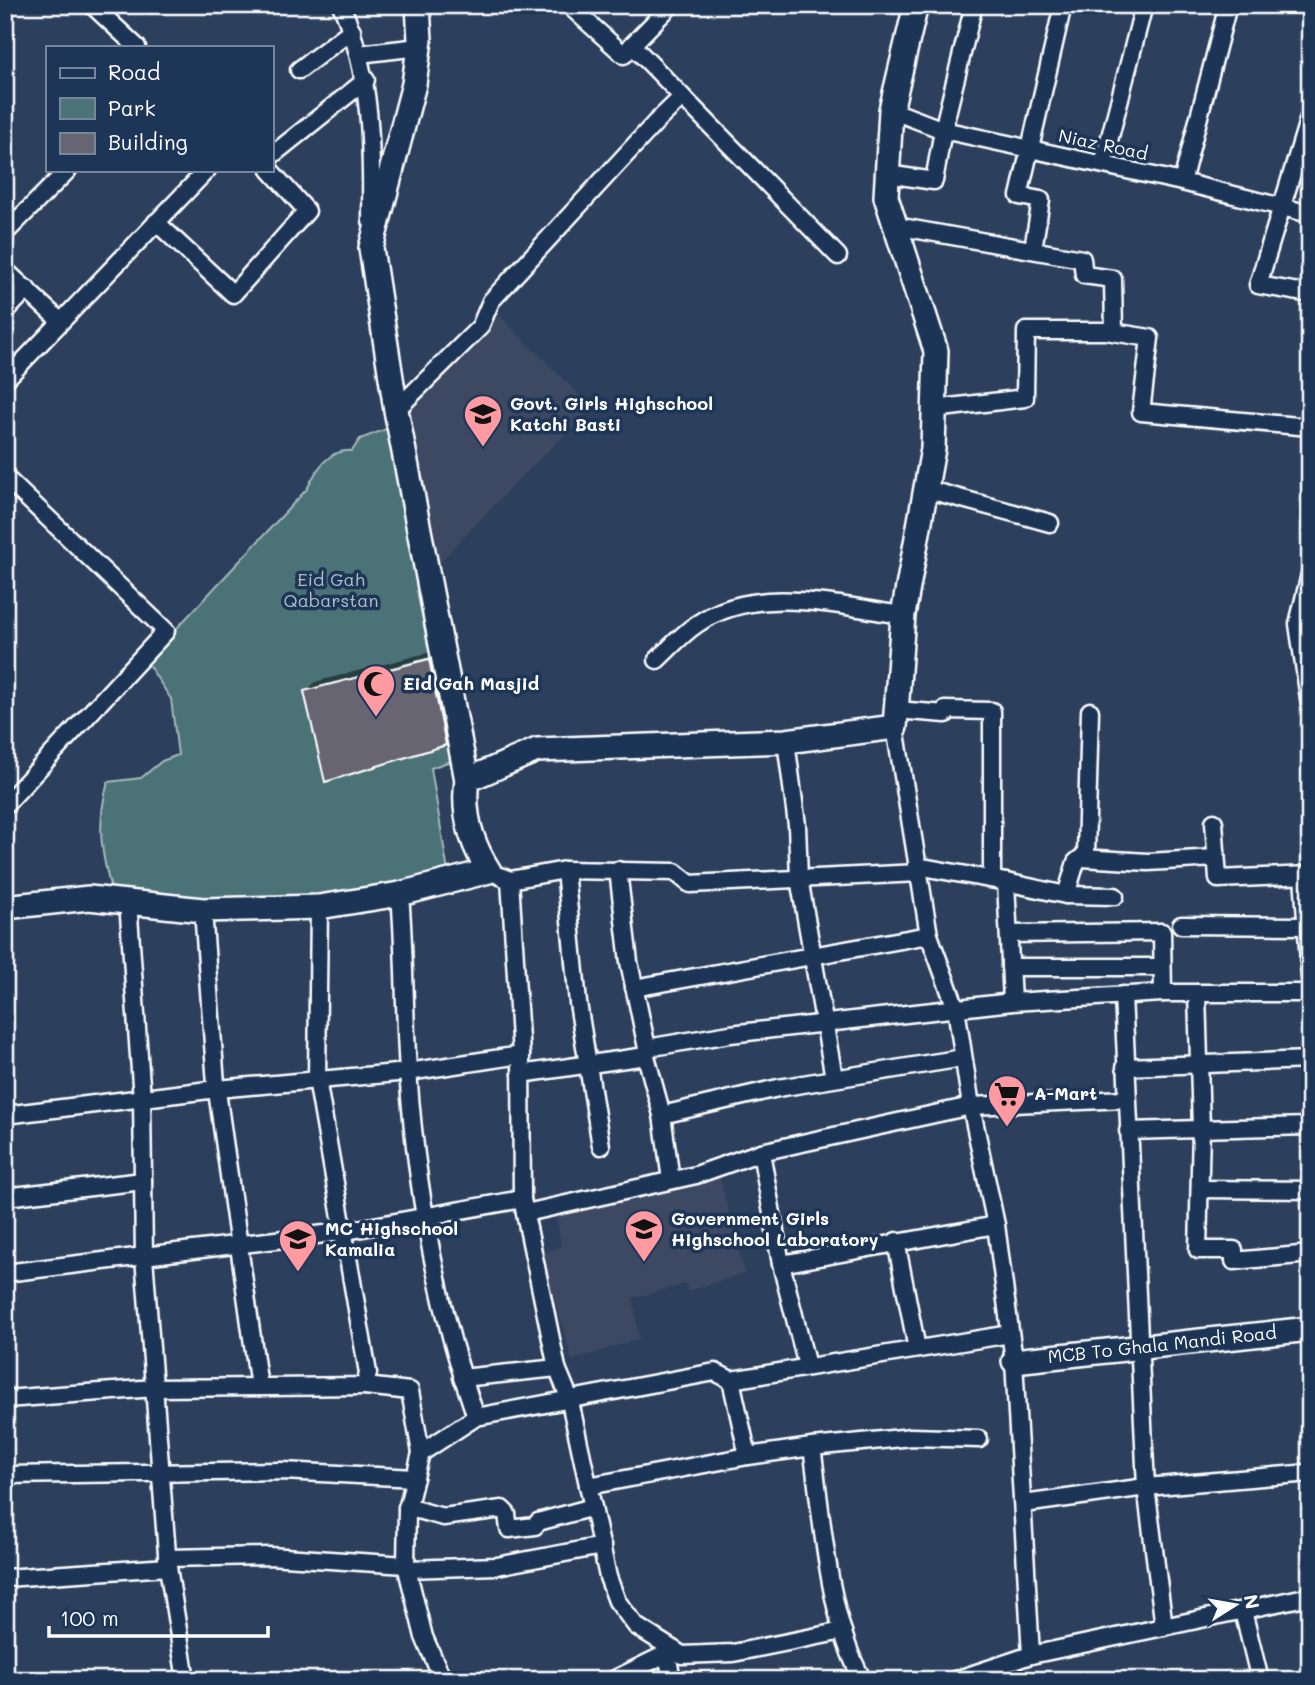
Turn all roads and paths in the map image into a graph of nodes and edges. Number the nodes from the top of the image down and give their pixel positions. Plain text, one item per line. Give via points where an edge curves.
1 (92, 5) edge
2 (341, 5) edge
3 (418, 5) edge
4 (671, 5) edge
5 (916, 5) edge
6 (974, 5) edge
7 (1063, 5) edge
8 (1144, 5) edge
9 (1228, 5) edge
10 (572, 8) dead end
11 (352, 30) junction
12 (632, 45) junction
13 (136, 46) edge
14 (419, 47) junction
15 (359, 54) junction
16 (299, 70) dead end
17 (366, 80) junction
18 (682, 97) junction
19 (891, 110) junction
20 (1308, 125) edge
21 (943, 130) junction
22 (1030, 150) junction
23 (273, 154) edge
24 (1103, 164) junction
25 (66, 172) edge
26 (205, 172) edge
27 (272, 172) edge
28 (887, 174) junction
29 (1182, 182) junction
30 (1282, 208) junction
31 (1310, 214) edge
32 (156, 222) junction
33 (896, 226) junction
34 (5, 233) edge
35 (371, 248) junction
36 (1033, 249) junction
37 (838, 256) dead end
38 (5, 270) edge
39 (27, 289) junction
40 (1310, 294) edge
41 (5, 312) edge
42 (60, 321) junction
43 (1114, 332) junction
44 (5, 380) edge
45 (934, 409) junction
46 (396, 410) junction
47 (1310, 427) edge
48 (5, 477) edge
49 (926, 489) junction
50 (1050, 523) dead end
51 (1310, 574) edge
52 (903, 615) junction
53 (1305, 617) edge
54 (657, 660) dead end
55 (1310, 705) edge
56 (1090, 711) dead end
57 (895, 719) junction
58 (786, 741) junction
59 (467, 780) junction
60 (5, 806) edge
61 (1214, 822) dead end
62 (1082, 858) junction
63 (1216, 858) junction
64 (918, 869) junction
65 (565, 870) junction
66 (618, 870) junction
67 (1307, 875) edge
68 (500, 876) junction
69 (799, 878) junction
70 (999, 881) junction
71 (401, 894) junction
72 (1066, 895) junction
73 (1115, 896) dead end
74 (128, 901) junction
75 (8, 903) edge
76 (319, 906) junction
77 (203, 910) junction
78 (1308, 923) edge
79 (1181, 925) dead end
80 (1009, 934) junction
81 (929, 935) junction
82 (810, 958) junction
83 (1010, 967) junction
84 (1162, 967) junction
85 (1310, 978) edge
86 (634, 988) junction
87 (1163, 993) junction
88 (1197, 993) junction
89 (1310, 993) edge
90 (1122, 995) junction
91 (1012, 1002) junction
92 (956, 1008) junction
93 (825, 1025) junction
94 (647, 1052) junction
95 (521, 1055) junction
96 (963, 1058) junction
97 (1310, 1060) edge
98 (1200, 1064) junction
99 (588, 1066) junction
100 (1125, 1067) junction
101 (408, 1072) junction
102 (521, 1074) junction
103 (834, 1078) junction
104 (317, 1079) junction
105 (217, 1089) junction
106 (142, 1099) junction
107 (1126, 1099) junction
108 (971, 1106) junction
109 (5, 1115) edge
110 (662, 1115) junction
111 (1310, 1126) edge
112 (1201, 1129) junction
113 (1128, 1131) junction
114 (601, 1146) dead end
115 (761, 1153) junction
116 (671, 1180) junction
117 (143, 1181) junction
118 (1201, 1189) junction
119 (1310, 1190) edge
120 (5, 1197) edge
121 (524, 1206) junction
122 (424, 1219) junction
123 (996, 1225) junction
124 (341, 1233) junction
125 (896, 1241) junction
126 (238, 1245) junction
127 (1310, 1255) edge
128 (144, 1256) junction
129 (781, 1264) junction
130 (5, 1273) edge
131 (1310, 1329) edge
132 (1010, 1334) junction
133 (1139, 1346) junction
134 (917, 1349) junction
135 (1014, 1361) junction
136 (807, 1366) junction
137 (557, 1367) junction
138 (462, 1378) junction
139 (731, 1380) junction
140 (365, 1386) junction
141 (260, 1387) junction
142 (155, 1388) junction
143 (569, 1397) junction
144 (5, 1398) edge
145 (475, 1417) junction
146 (979, 1439) dead end
147 (811, 1447) junction
148 (421, 1453) junction
149 (748, 1456) junction
150 (1310, 1473) edge
151 (162, 1474) junction
152 (5, 1475) edge
153 (415, 1478) junction
154 (588, 1486) junction
155 (1146, 1487) junction
156 (1024, 1504) junction
157 (407, 1507) junction
158 (593, 1507) junction
159 (602, 1546) junction
160 (167, 1562) junction
161 (407, 1567) junction
162 (5, 1578) edge
163 (1310, 1596) edge
164 (1243, 1611) junction
165 (1164, 1626) junction
166 (844, 1631) junction
167 (674, 1650) junction
168 (1031, 1655) junction
169 (186, 1680) edge
170 (443, 1680) edge
171 (613, 1680) edge
172 (672, 1680) edge
173 (863, 1680) edge
174 (954, 1680) edge
175 (1260, 1680) edge

1 - 13 street
2 - 11 street
3 - 14 street
4 - 12 street
5 - 19 street
6 - 21 street
7 - 22 street
8 - 24 street
9 - 29 street
10 - 12 street via 624,55
11 - 15 street
11 - 16 street
12 - 18 street
14 - 15 street
14 - 35 street via 414,85
15 - 17 street
17 - 23 street
17 - 35 street via 372,148
18 - 37 street
18 - 46 street via 491,301 480,327
19 - 21 street, Niaz Road
19 - 28 street
20 - 30 street
21 - 22 street, Niaz Road
21 - 28 street via 934,181
22 - 24 street, Niaz Road
22 - 36 street via 1019,196 1041,200
24 - 29 street, Niaz Road
25 - 34 street
26 - 32 street
27 - 32 street via 307,211 233,293
28 - 33 street via 886,197
29 - 30 street, Niaz Road
30 - 31 street, Niaz Road
30 - 40 street via 1258,285
32 - 42 street
33 - 36 street
33 - 45 street via 936,351
35 - 46 street
36 - 43 street via 1082,259 1084,275 1113,279
38 - 39 street
39 - 41 street
39 - 42 street
42 - 44 street
43 - 45 street via 1026,331 1025,398
43 - 47 street via 1150,338 1141,412
45 - 49 street
46 - 59 street
48 - 60 street via 166,631
49 - 50 street
49 - 52 street
51 - 53 street
52 - 54 street via 798,600 743,604 698,623
52 - 57 street
53 - 55 street via 1297,624
56 - 62 street via 1086,854
57 - 58 street
57 - 64 street
57 - 70 street via 946,714 945,710 992,711
58 - 59 street via 537,750
58 - 69 street
59 - 68 street via 468,827 478,854
61 - 63 street
62 - 63 street via 1148,862
62 - 72 street via 1076,862
63 - 67 street via 1218,879
64 - 69 street
64 - 70 street
64 - 81 street
65 - 66 street
65 - 68 street
65 - 99 street
66 - 69 street via 675,872 690,884
66 - 86 street
67 - 78 street
68 - 71 street
68 - 95 street
69 - 82 street
70 - 72 street
70 - 80 street
71 - 76 street
71 - 101 street
72 - 73 street
74 - 75 street via 89,898
74 - 77 street
74 - 106 street
76 - 77 street
76 - 104 street
77 - 105 street
78 - 79 street
78 - 85 street
80 - 83 street
80 - 84 street via 1162,932
81 - 82 street
81 - 92 street
82 - 86 street
82 - 93 street
83 - 84 street
83 - 91 street
84 - 87 street
86 - 94 street
87 - 88 street
87 - 90 street
88 - 89 street
88 - 98 street
90 - 91 street
90 - 100 street
91 - 92 street
92 - 93 street
92 - 96 street
93 - 94 street via 730,1034
93 - 103 street
94 - 99 street
94 - 110 street
95 - 101 street
95 - 102 street
96 - 103 street
96 - 108 street
97 - 98 street
98 - 100 street
98 - 112 street
99 - 102 street
99 - 114 street
100 - 107 street
101 - 104 street
101 - 122 street
102 - 121 street
103 - 110 street
104 - 105 street
104 - 124 street
105 - 106 street
105 - 126 street
106 - 109 street
106 - 117 street
107 - 108 street
107 - 113 street
108 - 115 street
108 - 123 street
110 - 116 street
111 - 112 street
112 - 113 street
112 - 118 street
113 - 133 street
115 - 116 street
115 - 129 street
116 - 121 street
117 - 120 street
117 - 128 street
118 - 119 street
118 - 127 street via 1198,1250 1234,1250 1234,1261
121 - 122 street
121 - 137 street
122 - 124 street
122 - 138 street
123 - 125 street
123 - 132 street
124 - 126 street
124 - 140 street via 368,1373
125 - 129 street
125 - 134 street
126 - 128 street
126 - 141 street
128 - 130 street
128 - 142 street
129 - 136 street
131 - 133 street, MCB To Ghala Mandi Road
132 - 134 street
132 - 135 street
133 - 135 street, MCB To Ghala Mandi Road
133 - 155 street
134 - 136 street
135 - 156 street
136 - 139 street
137 - 138 street
137 - 143 street
138 - 145 street
139 - 143 street via 715,1372
139 - 149 street
140 - 141 street
140 - 148 street via 410,1391
141 - 142 street
142 - 144 street
142 - 151 street
143 - 145 street
143 - 154 street
145 - 148 street
146 - 147 street via 912,1437
147 - 149 street
147 - 166 street
148 - 153 street
149 - 154 street
150 - 155 street
151 - 152 street
151 - 153 street via 283,1471
151 - 160 street
153 - 157 street
154 - 158 street
155 - 156 street
155 - 165 street
156 - 168 street
157 - 158 street via 443,1517 502,1509 509,1529
157 - 161 street
158 - 159 street
159 - 161 street via 497,1566
159 - 167 street via 617,1601 636,1626
160 - 161 street via 269,1556
160 - 162 street
160 - 169 street
161 - 170 street via 424,1637
163 - 164 street
164 - 165 street
164 - 175 street
165 - 168 street
166 - 167 street via 733,1653 682,1656
166 - 173 street
167 - 171 street
167 - 172 street via 668,1659
168 - 174 street

